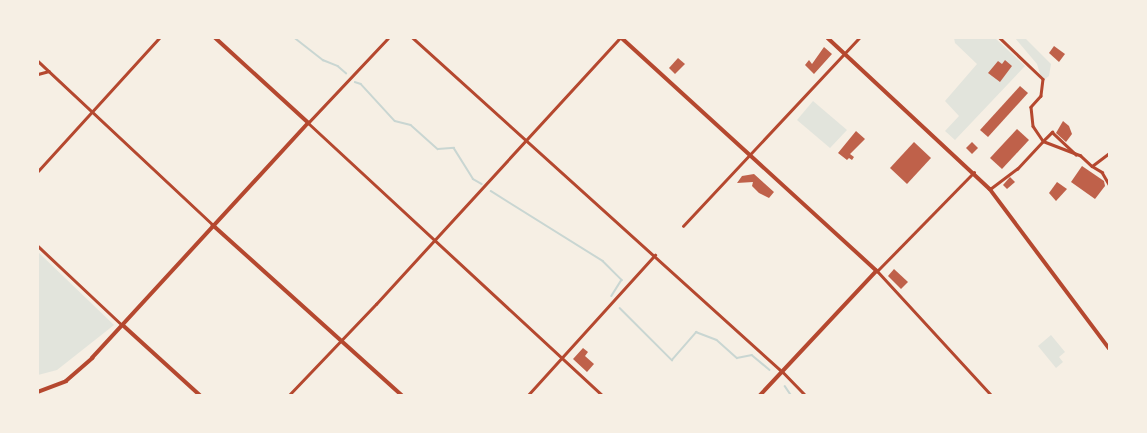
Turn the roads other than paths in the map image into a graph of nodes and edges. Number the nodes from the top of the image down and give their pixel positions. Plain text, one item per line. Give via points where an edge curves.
1 (159, 38) edge
2 (215, 38) edge
3 (388, 38) edge
4 (413, 38) edge
5 (621, 38) edge
6 (828, 38) edge
7 (859, 38) edge
8 (1000, 38) edge
9 (845, 54) junction
10 (38, 61) edge
11 (50, 71) junction
12 (38, 74) edge
13 (93, 112) junction
14 (308, 124) junction
15 (527, 140) junction
16 (1043, 141) junction
17 (1109, 153) edge
18 (1076, 154) junction
19 (751, 155) junction
20 (1092, 166) junction
21 (38, 171) edge
22 (974, 172) junction
23 (1109, 184) edge
24 (990, 189) junction
25 (213, 225) junction
26 (683, 226) dead end
27 (435, 240) junction
28 (38, 246) edge
29 (655, 256) junction
30 (877, 271) junction
31 (122, 325) junction
32 (342, 339) junction
33 (1109, 348) edge
34 (562, 356) junction
35 (783, 372) junction
36 (38, 392) edge
37 (200, 395) edge
38 (289, 395) edge
39 (402, 395) edge
40 (528, 395) edge
41 (602, 395) edge
42 (761, 395) edge
43 (805, 395) edge
44 (991, 395) edge

1 - 13 street
2 - 14 main road
3 - 14 street
4 - 15 street
5 - 15 street
5 - 19 main road
6 - 9 main road
7 - 9 street
8 - 16 street via 1043,79 1040,96 1031,107 1030,115 1033,126
9 - 19 street
9 - 22 main road
10 - 11 street
11 - 12 street
11 - 13 street
13 - 21 street
13 - 25 street
14 - 25 main road
14 - 27 street
15 - 27 street
15 - 29 street
16 - 18 street
16 - 18 street via 1052,132
16 - 24 street via 1017,169
17 - 20 street
18 - 20 street
19 - 26 street
19 - 30 main road
20 - 23 street via 1102,172
22 - 24 main road
22 - 30 street
24 - 33 main road
25 - 31 main road
25 - 32 main road
27 - 32 street
27 - 34 street
28 - 31 street
29 - 34 street
29 - 35 street
30 - 35 main road
30 - 44 street
31 - 36 main road via 92,358 66,381
31 - 37 main road
32 - 38 street
32 - 39 main road
34 - 40 street
34 - 41 street
35 - 42 main road
35 - 43 street

